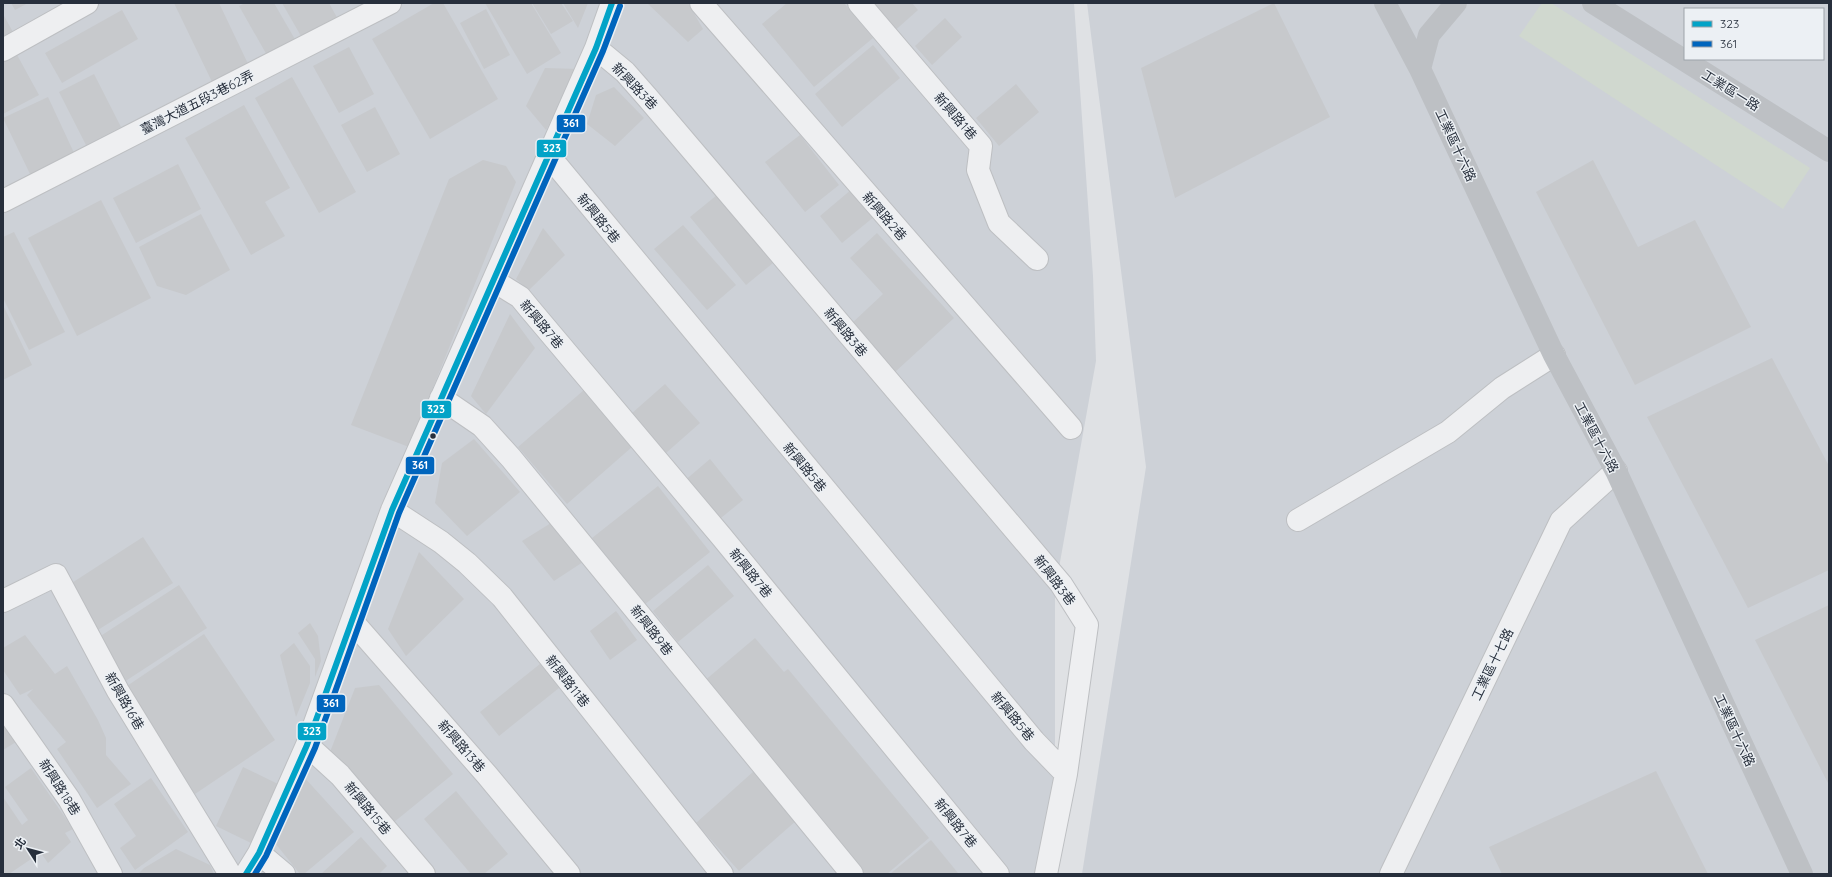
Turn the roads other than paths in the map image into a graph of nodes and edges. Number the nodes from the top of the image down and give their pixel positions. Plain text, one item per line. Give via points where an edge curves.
1 (87, 3) edge
2 (390, 3) edge
3 (612, 3) edge
4 (701, 3) edge
5 (858, 3) edge
6 (1385, 3) edge
7 (1456, 3) edge
8 (1592, 3) edge
9 (596, 48) junction
10 (3, 50) edge
11 (1420, 69) junction
12 (1829, 151) edge
13 (549, 156) junction
14 (3, 201) edge
15 (1037, 259) dead end
16 (494, 281) junction
17 (1554, 355) junction
18 (441, 398) junction
19 (1071, 428) dead end
20 (1616, 471) junction
21 (392, 510) junction
22 (1298, 520) dead end
23 (3, 601) edge
24 (352, 621) junction
25 (3, 705) edge
26 (307, 745) junction
27 (1066, 774) junction
28 (259, 853) junction
29 (111, 874) edge
30 (230, 874) edge
31 (246, 874) edge
32 (284, 874) edge
33 (424, 874) edge
34 (569, 874) edge
35 (722, 874) edge
36 (852, 874) edge
37 (998, 874) edge
38 (1046, 874) edge
39 (1391, 874) edge
40 (1802, 874) edge

1 - 10 street
2 - 14 street, 臺灣大道五段3巷62弄
3 - 9 street
4 - 19 street, 新興路2巷
5 - 15 street, 新興路1巷 via 981,146 978,170 999,223
6 - 11 street, 工業區十六路
7 - 11 street via 1429,35
8 - 12 street, 工業區一路
9 - 13 street
9 - 27 street, 新興路3巷 via 625,72 652,103 1061,584 1087,625
11 - 17 street, 工業區十六路
13 - 16 street
13 - 27 street, 新興路5巷 via 1034,741
16 - 18 street
16 - 37 street, 新興路7巷 via 520,297 721,536
17 - 20 street, 工業區十六路
17 - 22 street via 1502,388 1448,432
18 - 21 street
18 - 36 street, 新興路9巷 via 482,426 511,458
20 - 39 street, 工業區十七路 via 1561,521
20 - 40 street, 工業區十六路
21 - 24 street
21 - 35 street, 新興路11巷 via 441,542 467,563 502,598
23 - 30 street, 新興路16巷 via 56,575 118,691
24 - 26 street
24 - 34 street, 新興路13巷 via 482,769
25 - 29 street, 新興路18巷 via 69,799
26 - 28 street
26 - 33 street, 新興路15巷 via 340,775
27 - 38 street
28 - 31 street
28 - 32 street

